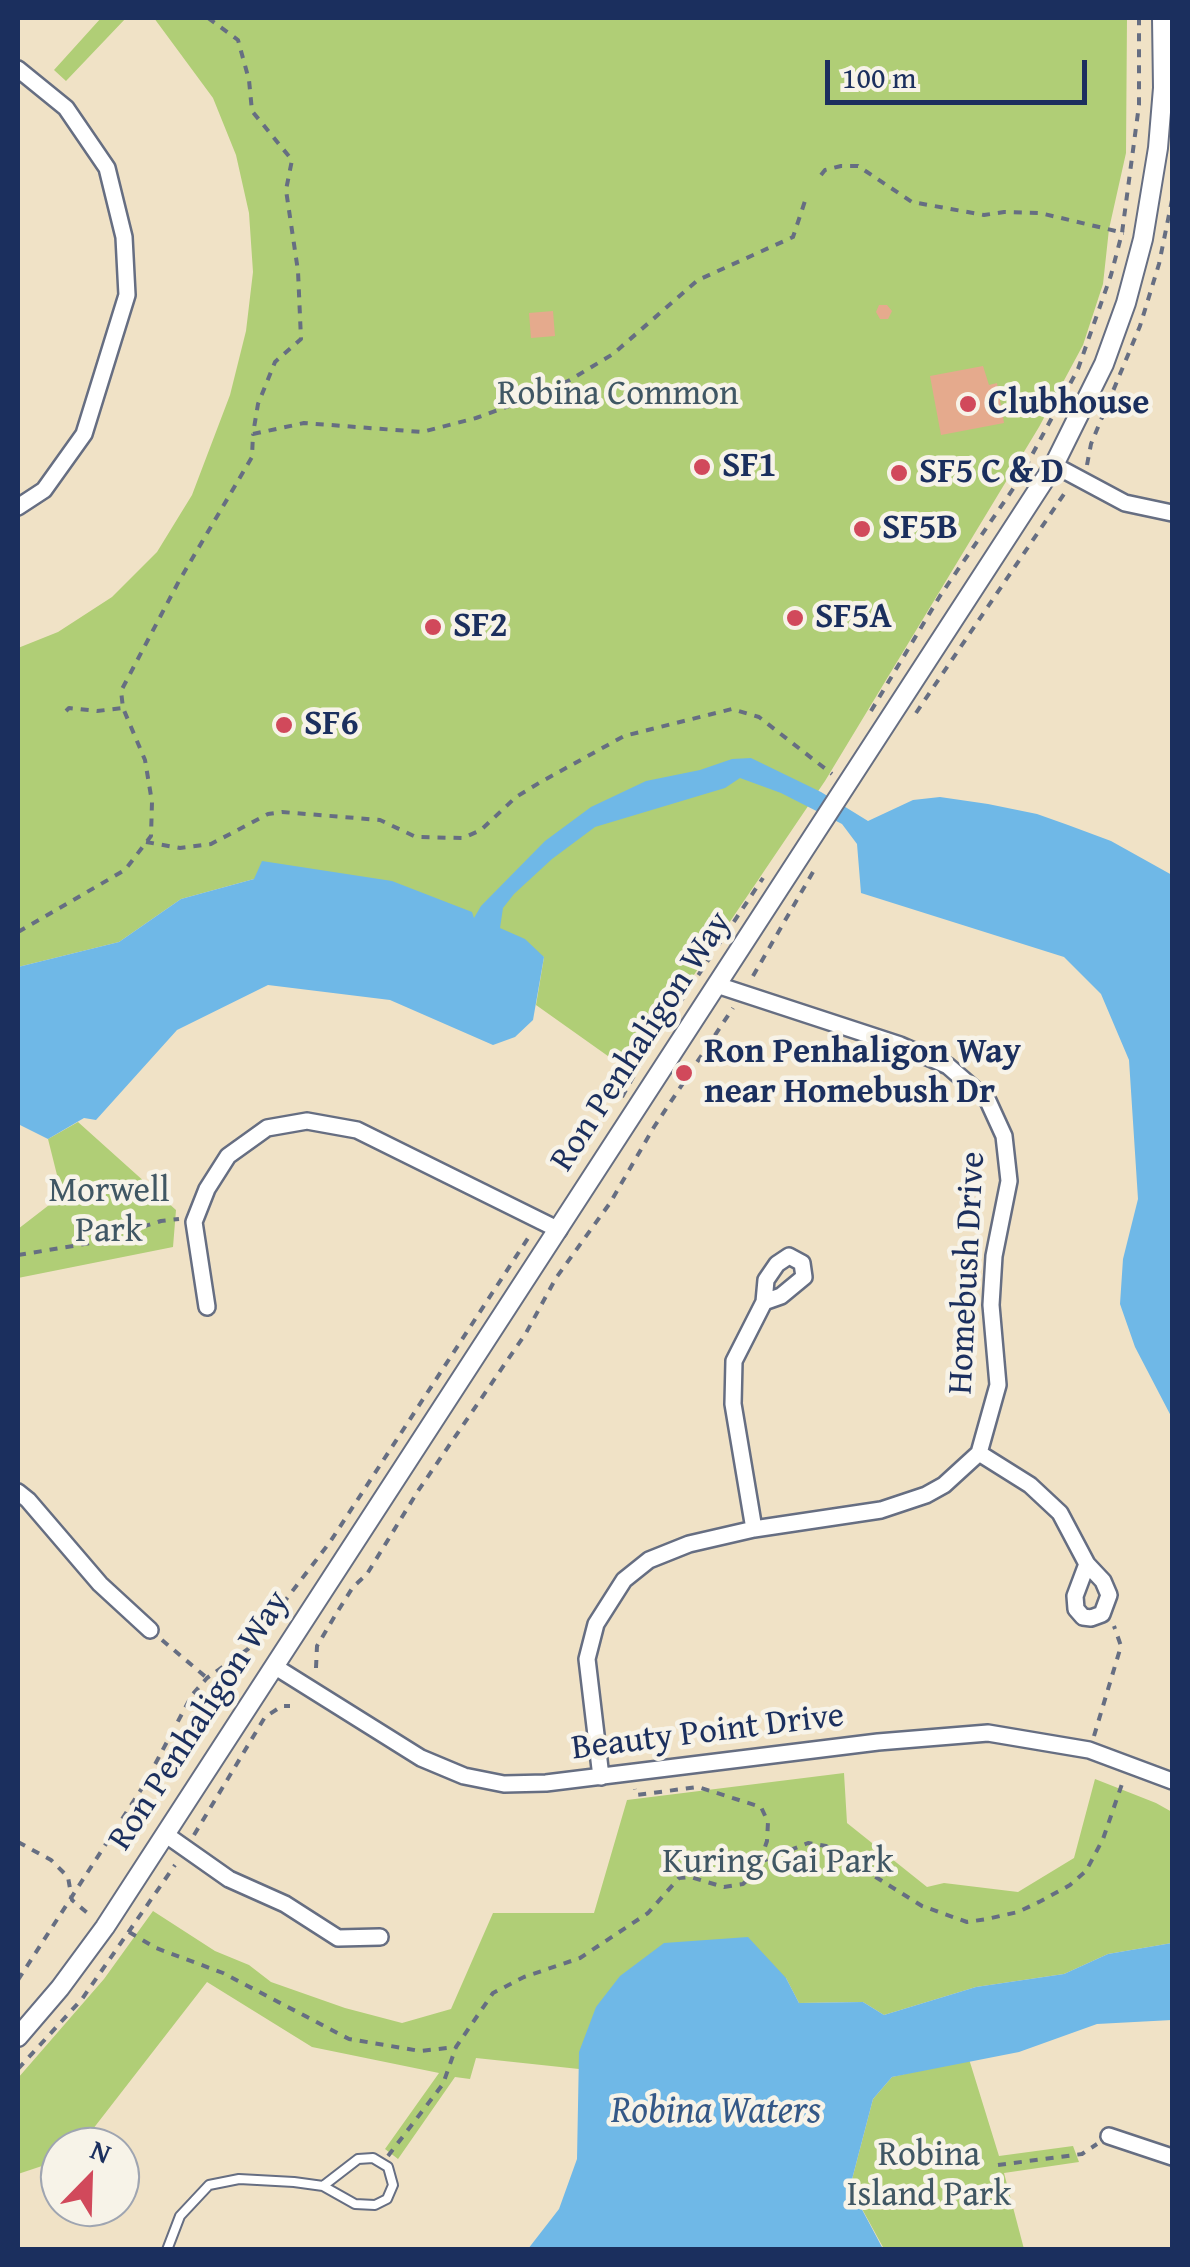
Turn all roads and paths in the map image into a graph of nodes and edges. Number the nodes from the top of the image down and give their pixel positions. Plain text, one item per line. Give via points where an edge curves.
1 (208, 18) edge
2 (1139, 18) edge
3 (1162, 18) edge
4 (18, 69) edge
5 (821, 175) dead end
6 (806, 198) dead end
7 (1122, 233) junction
8 (1143, 239) junction
9 (253, 434) junction
10 (1054, 465) junction
11 (1074, 487) dead end
12 (18, 507) edge
13 (1172, 513) edge
14 (123, 708) junction
15 (66, 711) dead end
16 (868, 717) dead end
17 (908, 723) dead end
18 (842, 764) dead end
19 (146, 842) junction
20 (769, 869) dead end
21 (814, 870) dead end
22 (18, 932) edge
23 (753, 976) dead end
24 (718, 985) junction
25 (735, 1005) dead end
26 (617, 1107) dead end
27 (540, 1220) junction
28 (194, 1222) junction
29 (559, 1230) junction
30 (18, 1255) edge
31 (764, 1302) dead end
32 (207, 1307) dead end
33 (980, 1453) junction
34 (18, 1492) edge
35 (754, 1529) junction
36 (1087, 1564) junction
37 (1106, 1608) junction
38 (150, 1630) joint
39 (274, 1666) junction
40 (316, 1668) dead end
41 (207, 1678) junction
42 (290, 1706) dead end
43 (1089, 1750) junction
44 (1128, 1763) junction
45 (633, 1773) junction
46 (601, 1777) junction
47 (1172, 1781) edge
48 (165, 1834) junction
49 (194, 1836) dead end
50 (18, 1842) edge
51 (760, 1862) junction
52 (175, 1864) dead end
53 (72, 1900) junction
54 (105, 1927) junction
55 (129, 1932) junction
56 (380, 1937) dead end
57 (18, 1980) edge
58 (18, 2037) edge
59 (456, 2047) junction
60 (18, 2069) edge
61 (1109, 2136) joint
62 (1172, 2157) edge
63 (380, 2162) junction
64 (998, 2164) dead end
65 (323, 2186) junction
66 (168, 2250) edge

1 - 9 path via 238,40 252,111 292,160 286,190 300,339 274,362
2 - 7 path via 1139,105
3 - 8 street, Ron Penhaligon Way via 1161,118
4 - 12 street via 66,108 108,168 124,236 126,295 84,434 44,490
5 - 7 path via 858,166 912,202 984,215 1040,213
6 - 9 path via 794,237 698,280 612,354 534,397 422,432 304,424
7 - 8 path
7 - 16 path via 1078,369 1017,482
8 - 10 street, Ron Penhaligon Way via 1104,364
9 - 14 path via 252,458 121,691
10 - 13 street via 1126,503
10 - 24 street, Ron Penhaligon Way
11 - 17 path
14 - 15 path
14 - 19 path via 145,760 152,802
18 - 19 path via 836,776 759,717 720,710 624,736 516,797 482,830 462,838 416,836 380,820 282,812 211,844
19 - 22 path via 124,870
20 - 26 path
21 - 23 path
24 - 29 street, Ron Penhaligon Way
24 - 33 street, Homebush Drive via 900,1045 948,1066 988,1101 1004,1136 1009,1181 991,1305 998,1385
25 - 40 path via 336,1614 318,1646
27 - 28 street via 357,1130 307,1121 267,1128 228,1156
27 - 29 street
27 - 41 path via 330,1542 248,1649
28 - 30 path via 161,1220 91,1243
28 - 32 street
29 - 39 street, Ron Penhaligon Way
31 - 35 street via 734,1361 735,1420
33 - 35 street via 944,1485 908,1502
33 - 36 street via 1060,1513
34 - 38 street
35 - 46 street via 649,1560 613,1593 587,1659
36 - 37 street via 1109,1594
36 - 37 street via 1076,1609 1092,1618
37 - 43 path via 1122,1646
38 - 41 path
39 - 46 street, Beauty Point Drive via 421,1758 464,1776 522,1784
39 - 48 street, Ron Penhaligon Way
41 - 53 path
42 - 49 path via 265,1717
43 - 44 street, Beauty Point Drive
43 - 45 street, Beauty Point Drive via 988,1733
44 - 47 street, Beauty Point Drive
44 - 51 path via 1086,1871 1018,1912 967,1922 951,1918 842,1854 808,1842
45 - 46 street, Beauty Point Drive
45 - 51 path via 636,1795 698,1788 761,1807 768,1822
48 - 54 street, Ron Penhaligon Way
48 - 56 street via 229,1880 286,1904 338,1938
50 - 53 path via 68,1877
51 - 59 path via 743,1884 679,1878 648,1913 580,1958 493,1993
52 - 55 path
53 - 54 path
53 - 57 path
54 - 58 street, Ron Penhaligon Way
55 - 59 path via 349,2039 420,2051
55 - 60 path via 82,1999
59 - 63 path via 443,2084
61 - 62 street
61 - 64 path via 1082,2154
63 - 65 lane via 358,2159
63 - 65 lane via 393,2184 375,2205 354,2204
65 - 66 lane via 239,2178 209,2185 180,2216

